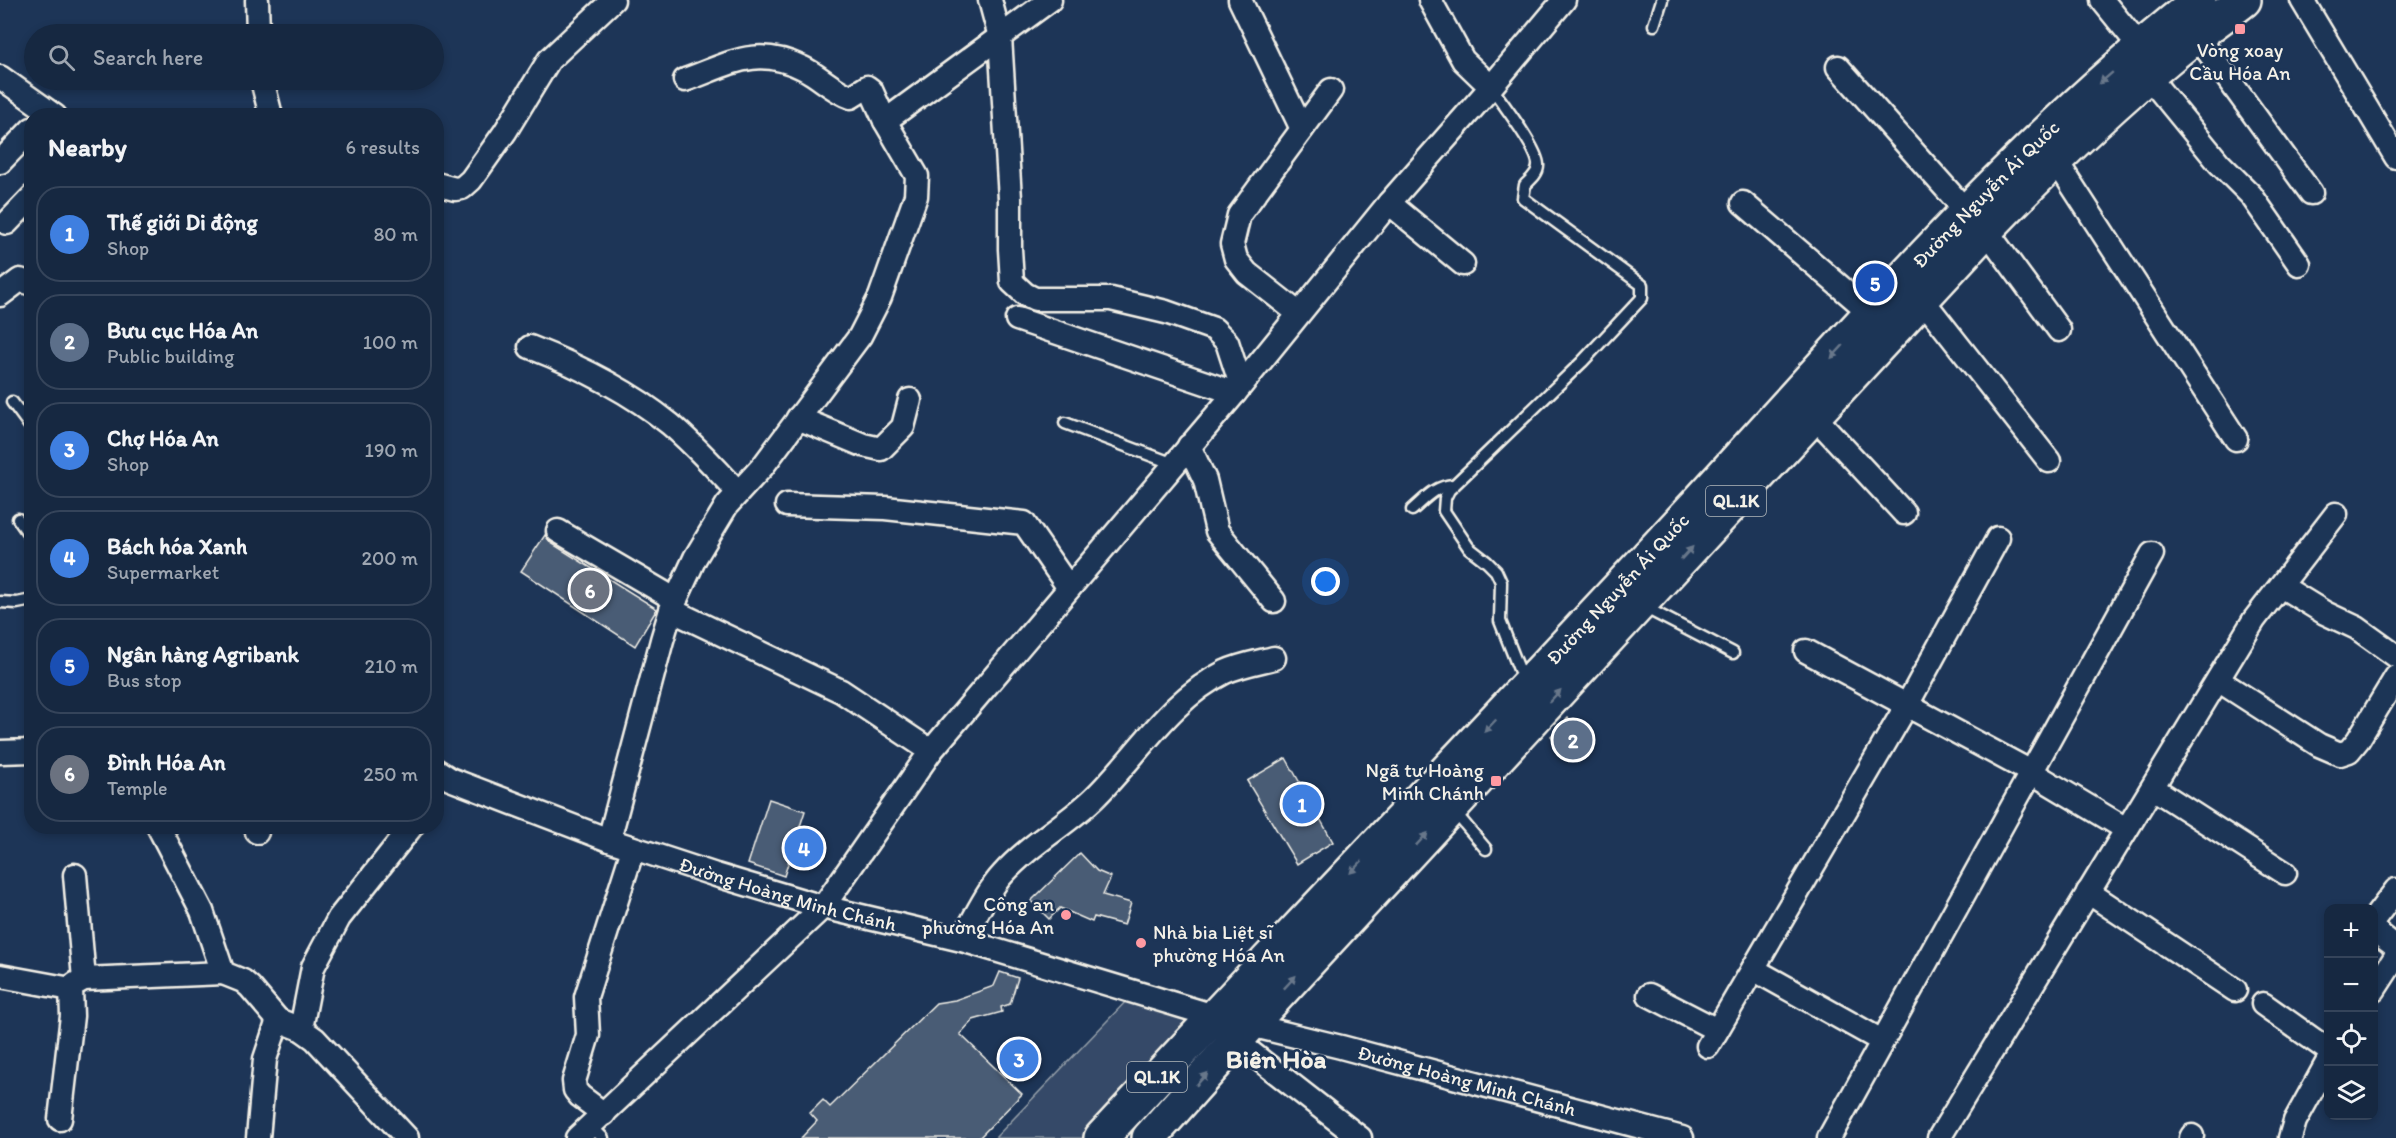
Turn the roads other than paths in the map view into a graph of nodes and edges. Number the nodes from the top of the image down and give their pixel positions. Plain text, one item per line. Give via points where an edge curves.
1 (257, 0) edge
2 (613, 0) edge
3 (990, 0) edge
4 (1050, 0) edge
5 (1240, 0) edge
6 (1430, 0) edge
7 (1564, 0) edge
8 (1662, 0) edge
9 (2102, 0) edge
10 (2199, 0) edge
11 (2244, 0) edge
12 (2302, 0) edge
13 (258, 24) edge
14 (1654, 25) dead end
15 (2197, 36) junction
16 (1000, 37) junction
17 (2144, 61) junction
18 (1838, 67) dead end
19 (0, 77) edge
20 (685, 80) dead end
21 (1491, 87) junction
22 (264, 90) edge
23 (1331, 90) dead end
24 (41, 108) edge
25 (269, 108) edge
26 (885, 121) junction
27 (1302, 129) junction
28 (24, 137) edge
29 (2396, 156) edge
30 (2055, 159) junction
31 (0, 162) edge
32 (444, 186) edge
33 (2311, 193) dead end
34 (1389, 202) junction
35 (1743, 203) dead end
36 (24, 206) edge
37 (1976, 220) junction
38 (8, 223) dead end
39 (1463, 264) dead end
40 (2299, 264) dead end
41 (24, 281) edge
42 (0, 295) edge
43 (1922, 299) junction
44 (1298, 313) junction
45 (1017, 319) dead end
46 (1882, 323) junction
47 (2059, 330) dead end
48 (530, 347) dead end
49 (1238, 389) junction
50 (910, 400) dead end
51 (12, 402) dead end
52 (1814, 416) junction
53 (24, 418) edge
54 (798, 418) junction
55 (1065, 423) dead end
56 (2236, 439) dead end
57 (1189, 446) junction
58 (2049, 460) dead end
59 (1174, 464) junction
60 (1453, 485) junction
61 (738, 492) junction
62 (787, 505) dead end
63 (1412, 510) dead end
64 (1904, 513) dead end
65 (2336, 514) dead end
66 (18, 519) dead end
67 (24, 528) edge
68 (558, 531) dead end
69 (1998, 538) dead end
70 (2152, 554) dead end
71 (2281, 586) junction
72 (1069, 588) junction
73 (1274, 601) dead end
74 (0, 602) edge
75 (24, 602) edge
76 (673, 605) junction
77 (1639, 605) junction
78 (1806, 651) dead end
79 (1732, 653) dead end
80 (2396, 656) edge
81 (1274, 658) dead end
82 (2396, 677) edge
83 (2218, 680) junction
84 (1526, 688) junction
85 (1907, 705) junction
86 (24, 751) edge
87 (931, 751) junction
88 (0, 752) edge
89 (2031, 772) junction
90 (444, 782) edge
91 (2153, 788) junction
92 (1450, 808) junction
93 (2126, 829) junction
94 (162, 834) edge
95 (406, 834) edge
96 (609, 840) junction
97 (633, 849) junction
98 (1486, 849) dead end
99 (2285, 873) dead end
100 (75, 874) dead end
101 (2396, 890) edge
102 (2088, 892) junction
103 (823, 907) junction
104 (2378, 913) edge
105 (2378, 934) edge
106 (962, 940) junction
107 (2396, 947) edge
108 (2396, 956) edge
109 (1753, 969) junction
110 (223, 973) junction
111 (0, 976) edge
112 (2378, 983) edge
113 (78, 984) junction
114 (2235, 990) dead end
115 (1649, 996) dead end
116 (2263, 1004) dead end
117 (1214, 1017) junction
118 (278, 1020) junction
119 (302, 1029) junction
120 (1243, 1033) junction
121 (1882, 1041) junction
122 (2324, 1047) edge
123 (2325, 1066) edge
124 (60, 1119) dead end
125 (594, 1129) edge
126 (258, 1138) edge
127 (407, 1138) edge
128 (1101, 1138) edge
129 (1149, 1138) edge
130 (1360, 1138) edge
131 (1682, 1138) edge
132 (1829, 1138) edge
133 (1939, 1138) edge
134 (2290, 1138) edge

1 - 13 street
2 - 32 street via 549,60 471,180 462,188
3 - 16 street
4 - 16 street
5 - 27 street
6 - 21 street via 1463,60
7 - 21 street
8 - 14 lane
9 - 17 street
10 - 17 main road, Đường Nguyễn Ái Quốc / QL.1K
11 - 15 main road, Đường Nguyễn Ái Quốc / QL.1K
12 - 29 street
15 - 17 main road, Đường Nguyễn Ái Quốc / QL.1K
15 - 33 street
16 - 26 street
16 - 49 street via 1012,282 1035,299 1111,299 1214,329 1227,342
17 - 30 main road, Đường Nguyễn Ái Quốc / QL.1K
17 -> 37 main road, Đường Nguyễn Ái Quốc / QL.1K via 2072,107
17 - 40 street via 2219,163 2251,195
18 - 37 street
19 - 24 street
20 - 26 street via 752,56 770,57 803,68 851,97 867,87
21 - 34 street
21 - 60 lane via 1535,152 1539,165 1525,185 1523,198 1642,285 1642,298 1582,362
22 - 25 street
23 - 27 street
26 - 54 street via 917,176 916,196 880,297 860,336
27 - 44 street via 1239,215 1232,244 1236,259 1248,273
28 - 31 street
30 - 37 main road, Đường Nguyễn Ái Quốc / QL.1K
30 - 56 street
34 - 39 street
34 - 44 street
35 - 46 street
36 - 38 street
37 - 43 main road, Đường Nguyễn Ái Quốc / QL.1K
37 - 46 main road, Đường Nguyễn Ái Quốc / QL.1K
37 - 47 street
41 - 42 street
43 - 46 main road, Đường Nguyễn Ái Quốc / QL.1K
43 - 58 street
44 - 49 street
45 - 49 street
46 - 52 main road, Đường Nguyễn Ái Quốc / QL.1K
46 -> 84 main road, Đường Nguyễn Ái Quốc / QL.1K
48 - 61 street via 633,398 670,424
49 - 57 street
50 - 54 street via 903,427 881,449
51 - 53 lane
52 - 64 street
77 -> 52 main road, Đường Nguyễn Ái Quốc / QL.1K
54 - 61 street via 763,466
55 - 59 lane
57 - 59 street
57 - 73 street via 1205,480 1216,531
59 - 72 street
60 - 63 lane via 1435,490
60 - 84 lane via 1445,498 1444,511 1468,548 1496,571 1501,582 1500,621
61 - 76 street via 695,558
62 - 72 street via 885,508 1024,523
65 - 71 street
66 - 67 lane
68 - 76 street
69 - 85 street
70 - 89 street
71 - 80 street via 2357,628
71 - 83 street via 2254,620
72 - 87 street
74 - 75 lane
76 - 87 street via 841,691
76 - 96 street
77 - 79 lane
92 -> 77 main road, Đường Nguyễn Ái Quốc / QL.1K
78 - 85 street
81 - 106 street via 1228,670 1204,683 1172,710 1096,796 1001,876
82 - 83 street via 2358,740 2349,751 2340,754
83 - 91 street
84 -> 117 main road, Đường Nguyễn Ái Quốc / QL.1K
85 - 89 street
85 - 109 street
86 - 88 street
87 - 103 street
89 - 93 street
89 - 121 street
90 - 96 street, Đường Hoàng Minh Chánh
91 - 93 street
91 - 99 street
92 - 98 lane
120 -> 92 main road, Đường Nguyễn Ái Quốc / QL.1K
93 - 102 street
94 - 110 street via 202,911
95 - 119 street via 339,918 314,967
96 - 97 street, Đường Hoàng Minh Chánh
97 - 103 street, Đường Hoàng Minh Chánh
97 - 125 street via 586,997 588,1035 574,1081
100 - 113 street
101 - 104 street
102 - 114 street
102 - 133 street
103 - 106 street, Đường Hoàng Minh Chánh
103 - 125 street
105 - 107 street
106 - 117 street, Đường Hoàng Minh Chánh
108 - 112 street
109 - 115 street via 1712,1038
109 - 121 street
110 - 113 street
110 - 118 street via 243,981
111 - 113 street
113 - 124 street
116 - 122 street
117 - 120 main road
117 - 128 main road, Đường Nguyễn Ái Quốc / QL.1K
118 - 119 street
118 - 126 street via 265,1059
119 - 127 street via 331,1053
129 -> 120 main road, QL.1K
120 - 130 street
120 - 131 street, Đường Hoàng Minh Chánh via 1341,1047
121 - 132 street
123 - 134 street

